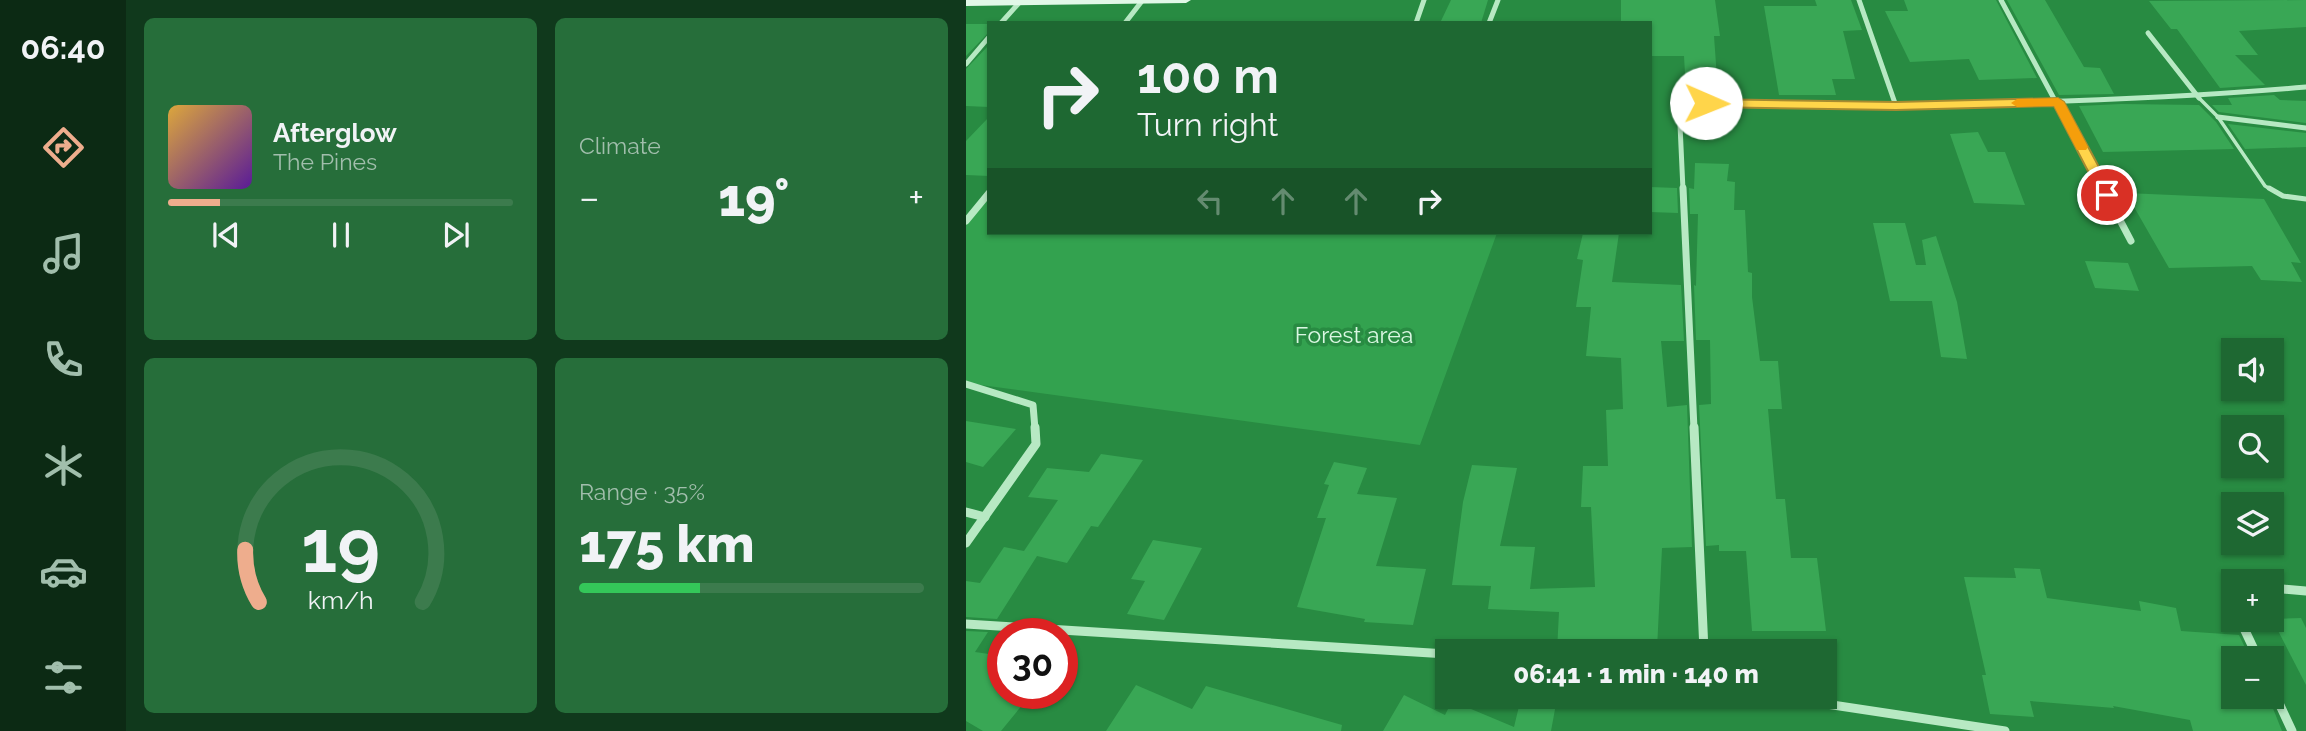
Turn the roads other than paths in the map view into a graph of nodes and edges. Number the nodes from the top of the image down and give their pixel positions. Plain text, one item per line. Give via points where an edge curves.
1 (1186, 0) edge
2 (1424, 0) edge
3 (1498, 0) edge
4 (1859, 0) edge
5 (2001, 0) edge
6 (1142, 1) edge
7 (966, 3) edge
8 (1019, 3) junction
9 (1004, 21) edge
10 (1127, 21) edge
11 (1417, 21) edge
12 (1490, 21) edge
13 (2148, 33) dead end
14 (987, 39) edge
15 (966, 64) edge
16 (2306, 87) edge
17 (2199, 98) junction
18 (2058, 102) junction
19 (1896, 106) junction
20 (2218, 117) junction
21 (2306, 128) edge
22 (987, 195) edge
23 (2306, 199) edge
24 (966, 221) edge
25 (2131, 242) dead end
26 (966, 384) edge
27 (966, 512) edge
28 (985, 517) junction
29 (966, 543) edge
30 (2284, 589) edge
31 (2306, 591) edge
32 (966, 624) edge
33 (1703, 639) edge
34 (1435, 653) edge
35 (1837, 706) edge
36 (2282, 709) edge
37 (2005, 731) edge
38 (2292, 731) edge

1 - 6 street
2 - 11 street
3 - 12 street
4 - 19 street
5 - 18 street
6 - 8 street
6 - 10 street
7 - 8 street
8 - 9 street
13 - 17 street
14 - 15 street
16 - 17 street
17 - 18 street
17 - 20 lane
18 - 19 street
18 - 25 street
19 - 33 street via 1679,103
20 - 21 street
20 - 23 lane via 2265,186 2283,196
22 - 24 street
26 - 28 street via 1033,405 1036,444
27 - 28 street
28 - 29 street
30 - 31 street
32 - 34 street
35 - 37 street
36 - 38 street

